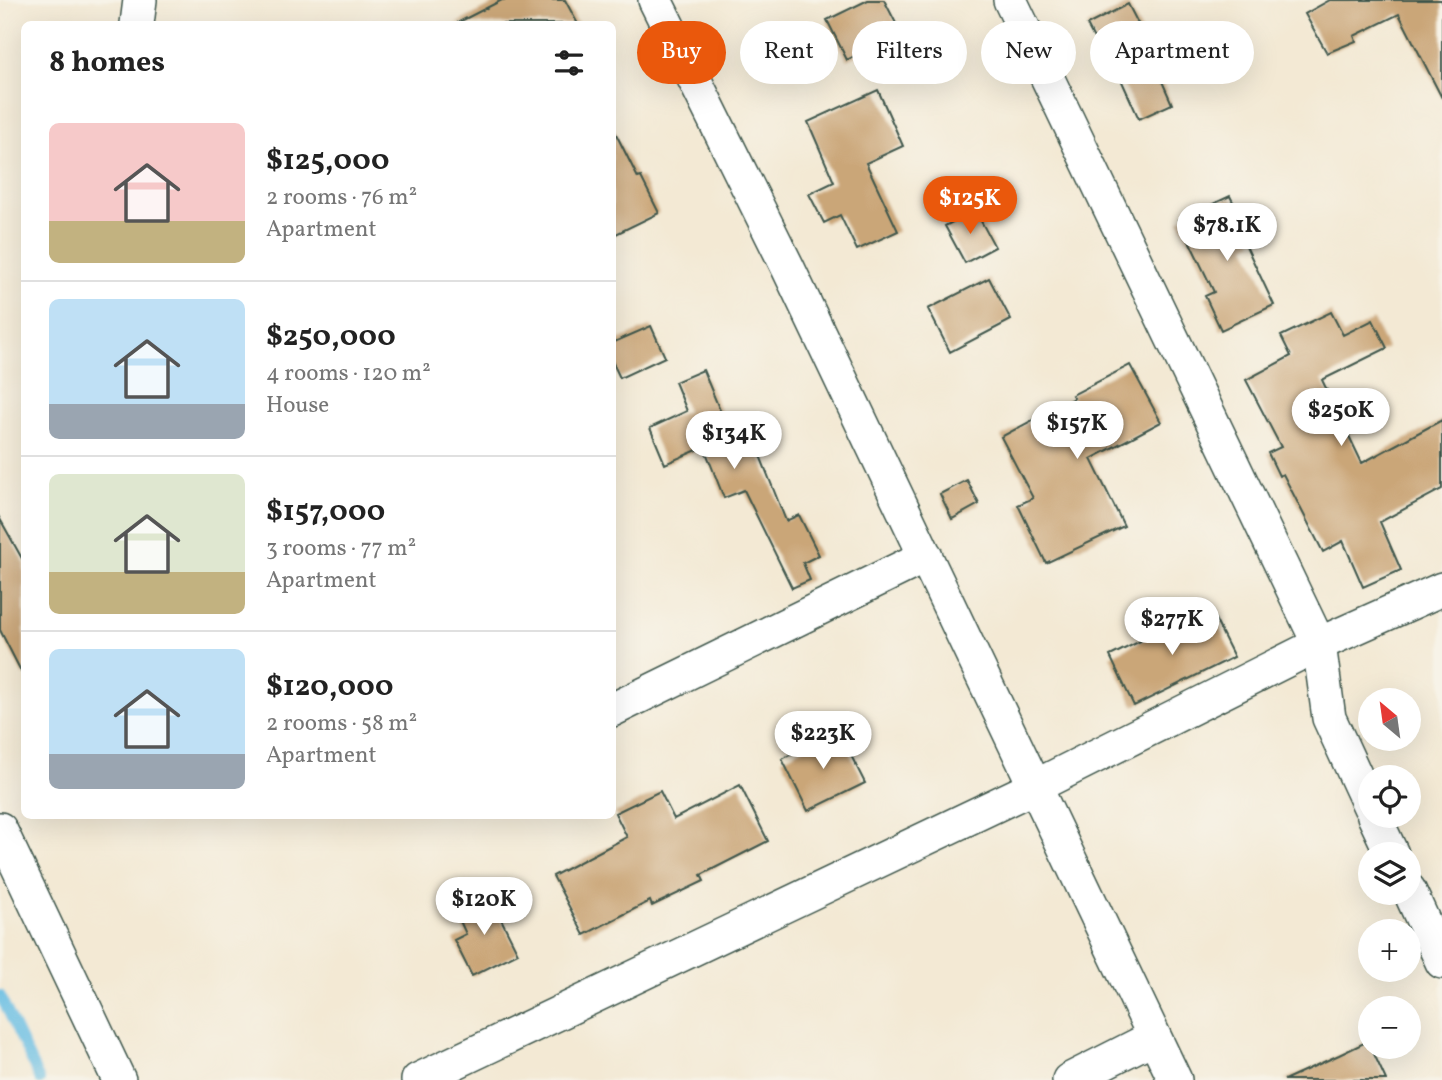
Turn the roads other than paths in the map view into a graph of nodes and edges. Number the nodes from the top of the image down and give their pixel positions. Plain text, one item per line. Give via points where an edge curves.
1 (140, 0) edge
2 (655, 0) edge
3 (1010, 0) edge
4 (137, 21) edge
5 (926, 556) junction
6 (1442, 589) edge
7 (1319, 643) junction
8 (616, 708) edge
9 (1358, 781) edge
10 (1036, 786) junction
11 (0, 829) edge
12 (1416, 905) edge
13 (1442, 962) edge
14 (1154, 1037) junction
15 (118, 1080) edge
16 (418, 1080) edge
17 (1069, 1080) edge
18 (1175, 1080) edge

1 - 4 street
2 - 5 street
3 - 7 street
5 - 8 street
5 - 10 street
6 - 7 street
7 - 9 street via 1329,718
7 - 10 street
10 - 14 street
10 - 16 street
11 - 15 street
12 - 13 street
14 - 17 street
14 - 18 street

